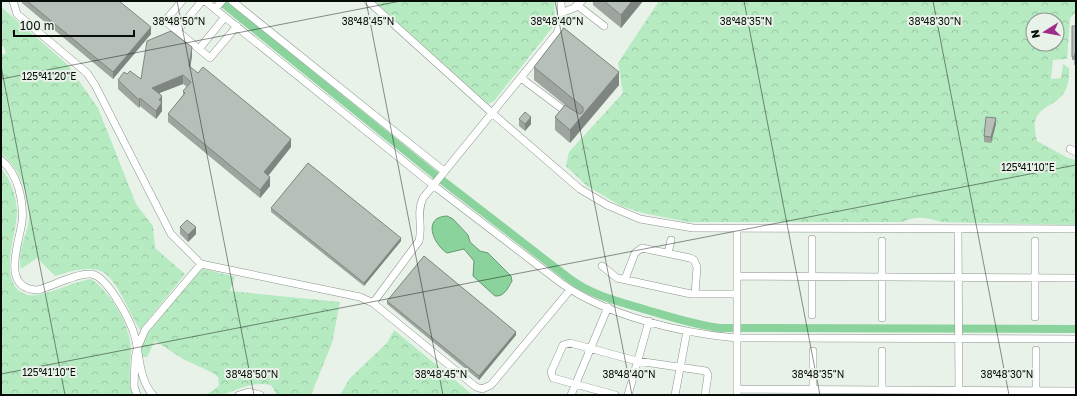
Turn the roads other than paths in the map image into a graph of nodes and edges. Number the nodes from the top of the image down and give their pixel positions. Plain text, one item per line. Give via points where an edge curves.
1 (14, 1) edge
2 (182, 1) edge
3 (202, 1) edge
4 (205, 1) edge
5 (232, 1) edge
6 (368, 1) edge
7 (560, 1) edge
8 (580, 3) edge
9 (219, 5) edge
10 (561, 13) junction
11 (225, 17) junction
12 (237, 26) junction
13 (604, 26) dead end
14 (177, 31) junction
15 (199, 49) junction
16 (521, 78) junction
17 (492, 113) junction
18 (573, 117) edge
19 (1, 160) edge
20 (438, 178) junction
21 (737, 228) junction
22 (958, 229) junction
23 (1076, 230) edge
24 (812, 239) dead end
25 (671, 240) dead end
26 (882, 241) dead end
27 (1035, 241) dead end
28 (668, 253) junction
29 (201, 264) junction
30 (602, 266) dead end
31 (737, 276) junction
32 (812, 277) junction
33 (882, 278) junction
34 (958, 278) junction
35 (1035, 278) junction
36 (1076, 278) edge
37 (625, 280) junction
38 (570, 290) junction
39 (695, 294) junction
40 (737, 294) junction
41 (373, 303) junction
42 (608, 307) junction
43 (812, 315) dead end
44 (1035, 317) dead end
45 (882, 318) dead end
46 (649, 321) junction
47 (687, 331) junction
48 (736, 336) junction
49 (959, 337) junction
50 (1076, 339) edge
51 (591, 348) junction
52 (137, 349) junction
53 (1036, 350) dead end
54 (812, 351) dead end
55 (882, 351) dead end
56 (638, 361) junction
57 (680, 368) junction
58 (575, 385) junction
59 (1076, 391) edge
60 (737, 392) edge
61 (813, 392) edge
62 (882, 392) edge
63 (959, 393) edge
64 (1036, 393) edge
65 (137, 395) edge
66 (153, 395) edge
67 (239, 395) edge
68 (260, 395) edge
69 (571, 395) edge
70 (615, 395) edge
71 (628, 395) edge
72 (675, 395) edge
73 (705, 395) edge

1 - 29 street via 17,14 91,79 171,234
2 - 14 street via 166,21
3 - 14 street
4 - 9 street
5 - 20 street
6 - 17 street
7 - 10 street
8 - 10 street
8 - 13 street
9 - 11 street
10 - 16 street via 563,28
11 - 12 street
11 - 15 street
12 - 15 street via 210,58
12 - 20 street
14 - 15 street
16 - 17 street
16 - 18 street
17 - 20 street
17 - 21 street via 580,189 607,205 640,219 693,228
19 - 52 street via 11,170 21,199 21,224 13,263 18,281 32,290 38,290 82,275 96,275 120,305
20 - 38 street
20 - 41 street via 420,205 419,241
21 - 22 street
21 - 31 street
22 - 23 street
22 - 34 street
24 - 32 street
25 - 28 street
26 - 33 street
27 - 35 street
28 - 37 street via 645,248 638,250 634,253
28 - 39 street via 694,260 697,268
29 - 41 street via 360,298
29 - 52 street via 145,330
30 - 37 street via 613,276
31 - 32 street
31 - 40 street
32 - 33 street
32 - 43 street
33 - 34 street
33 - 45 street
34 - 35 street
34 - 49 street
35 - 36 street
35 - 44 street
37 - 39 street
38 - 41 street via 491,385 482,389 476,387
38 - 42 street
39 - 40 street
40 - 48 street
42 - 46 street
42 - 51 street
46 - 47 street
46 - 56 street
47 - 48 street
47 - 57 street
48 - 49 street
48 - 60 street
49 - 50 street
49 - 63 street
51 - 56 street
51 - 58 street
51 - 58 street via 570,343 563,345 551,372 553,378
52 - 65 street via 134,386
52 - 66 street via 145,383
53 - 64 street
54 - 61 street
55 - 62 street
56 - 57 street
56 - 71 street
57 - 72 street
57 - 73 street via 708,372
58 - 69 street
58 - 70 street
59 - 64 street
60 - 61 street
61 - 62 street
62 - 63 street
63 - 64 street
67 - 68 street via 249,392

